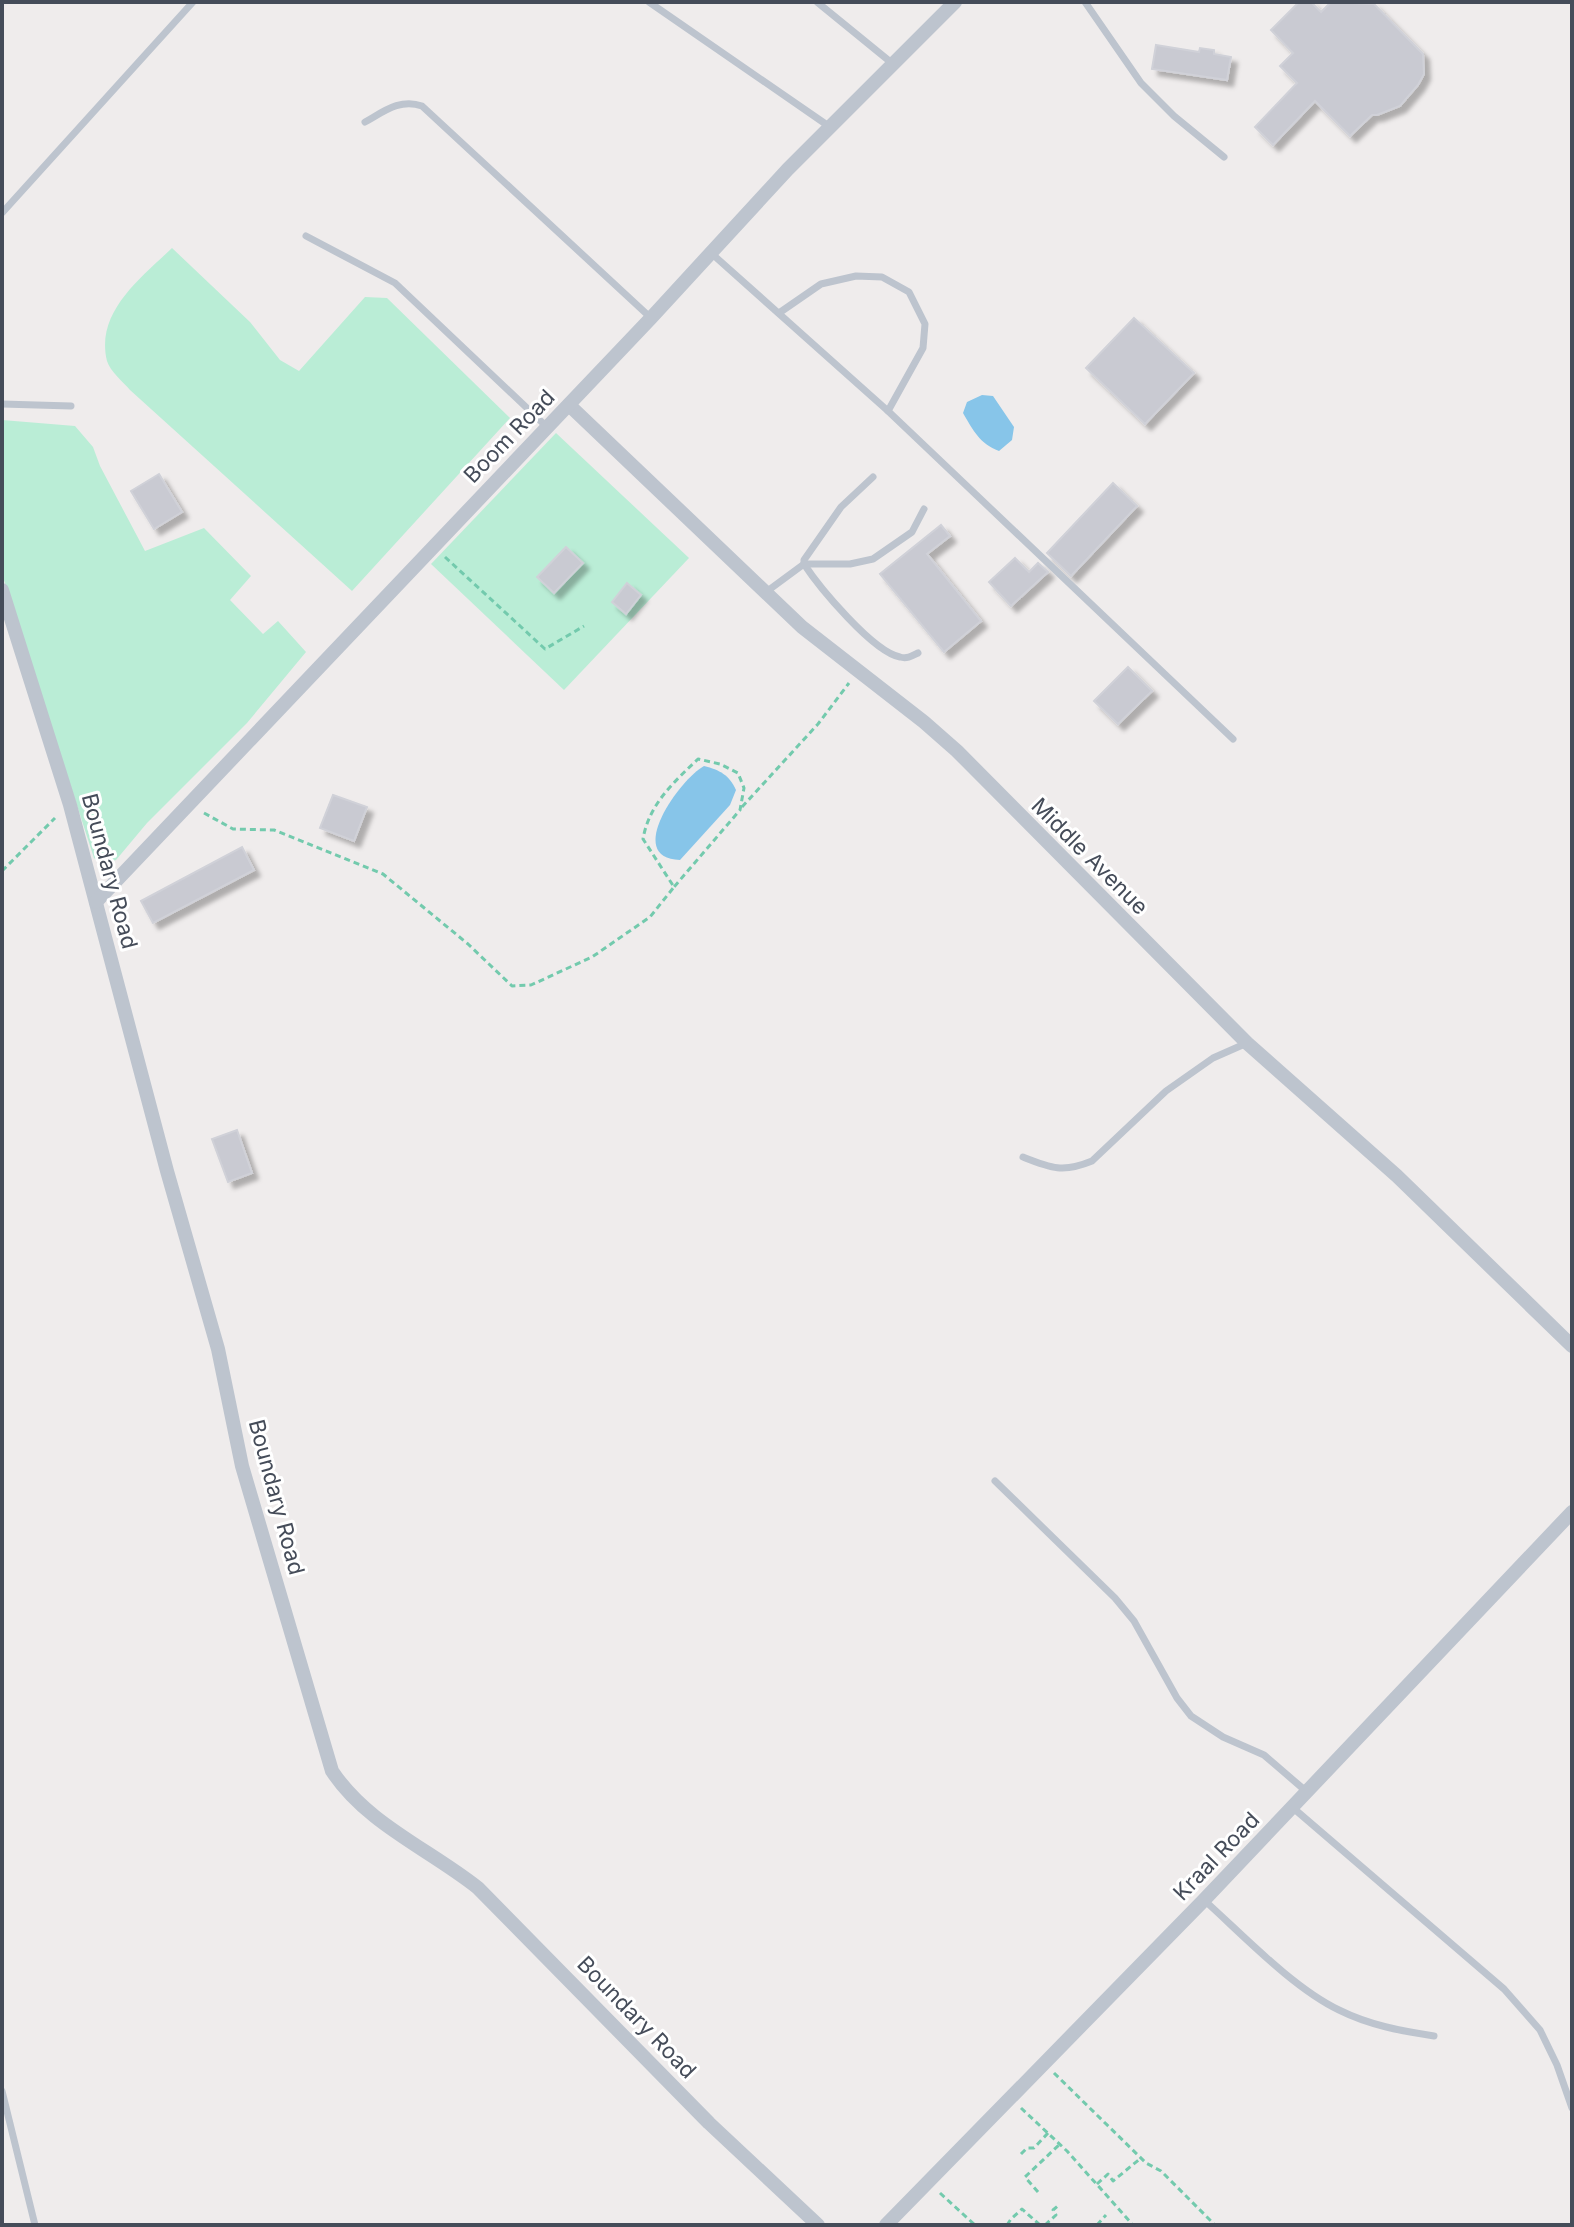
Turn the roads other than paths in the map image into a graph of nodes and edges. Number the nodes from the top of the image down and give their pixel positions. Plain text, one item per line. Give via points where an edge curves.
1 (193, 2) edge
2 (649, 2) edge
3 (817, 2) edge
4 (955, 2) edge
5 (1085, 2) edge
6 (893, 64) junction
7 (365, 122) dead end
8 (830, 127) junction
9 (1224, 157) dead end
10 (2, 213) edge
11 (306, 236) dead end
12 (711, 253) junction
13 (779, 313) junction
14 (651, 318) junction
15 (2, 404) edge
16 (569, 405) junction
17 (71, 406) dead end
18 (888, 411) junction
19 (547, 427) junction
20 (873, 477) dead end
21 (924, 509) dead end
22 (804, 564) junction
23 (2, 590) edge
24 (765, 593) junction
25 (918, 653) dead end
26 (1233, 739) dead end
27 (96, 902) junction
28 (1247, 1043) junction
29 (1023, 1157) dead end
30 (1572, 1346) edge
31 (995, 1481) dead end
32 (1572, 1512) edge
33 (1307, 1792) junction
34 (1292, 1807) junction
35 (1204, 1900) junction
36 (1434, 2036) dead end
37 (2, 2091) edge
38 (1572, 2108) edge
39 (35, 2225) edge
40 (818, 2225) edge
41 (886, 2225) edge

1 - 10 lane
2 - 8 lane
3 - 6 lane
4 - 6 street, Boom Road
5 - 9 lane via 1141,83
6 - 8 street, Boom Road
7 - 14 lane via 390,107 422,106
8 - 12 street, Boom Road
11 - 19 lane via 395,283
12 - 13 lane
12 - 14 street, Boom Road
13 - 18 lane
13 - 18 lane via 821,284 856,276 882,277 909,292 925,324 923,348
14 - 16 street, Boom Road
15 - 17 lane
16 - 19 street, Boom Road
16 - 24 street, Middle Avenue
18 - 26 lane
19 - 27 street, Boom Road
20 - 22 lane via 841,507
21 - 22 lane via 912,532 873,559
22 - 24 lane
22 - 25 lane via 880,647 900,657
23 - 27 street, Boundary Road
24 - 28 street, Middle Avenue via 957,751
27 - 40 street, Boundary Road via 218,1349 242,1466 332,1771 362,1808 478,1888 709,2123
28 - 29 lane via 1213,1058 1166,1091 1092,1161 1057,1170
28 - 30 street, Middle Avenue via 1397,1176
31 - 33 lane via 1115,1598 1191,1716 1264,1755
32 - 33 street, Kraal Road
33 - 34 street, Kraal Road
34 - 35 street, Kraal Road
34 - 38 lane via 1504,1989 1540,2030
35 - 36 lane via 1335,2009
35 - 41 street, Kraal Road
37 - 39 lane

